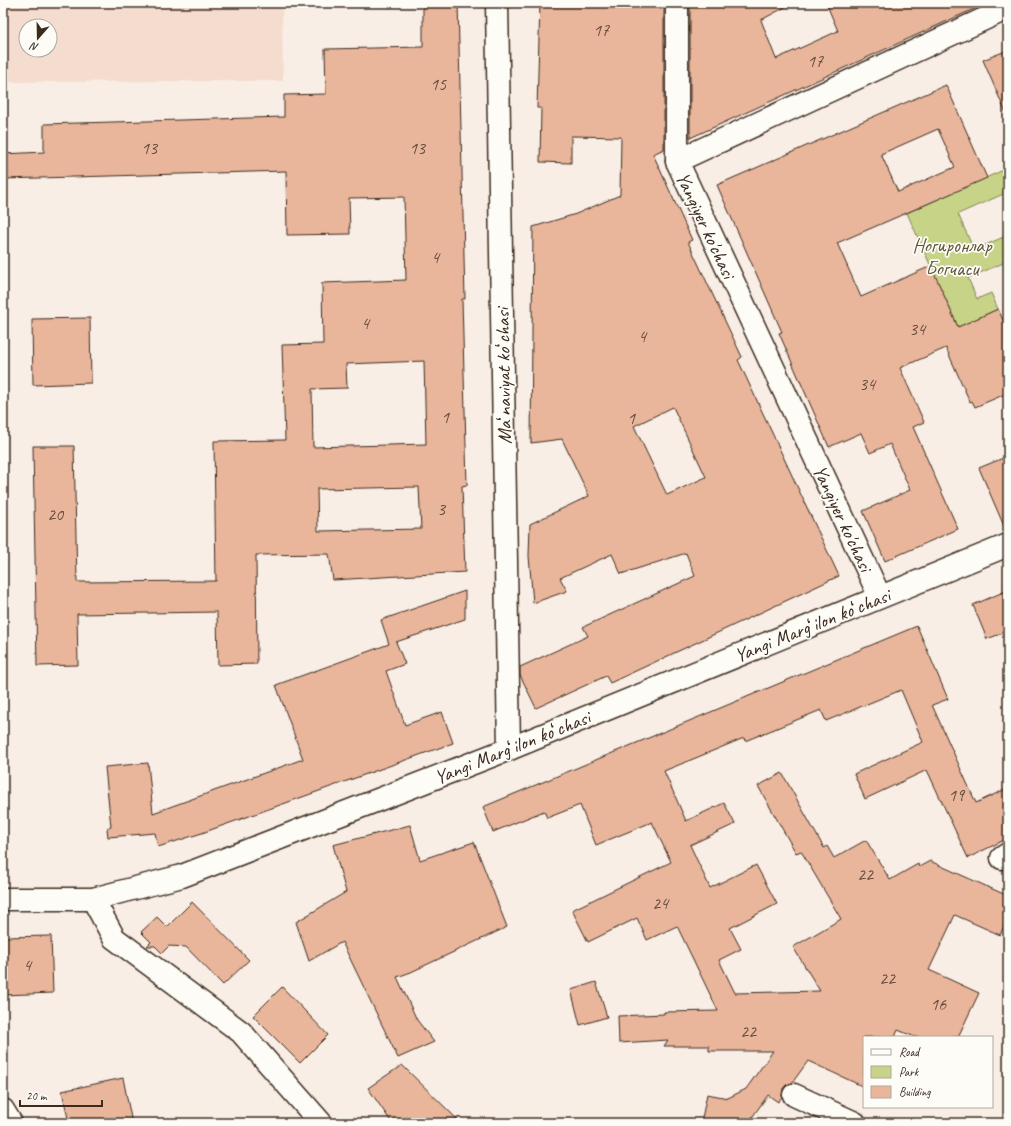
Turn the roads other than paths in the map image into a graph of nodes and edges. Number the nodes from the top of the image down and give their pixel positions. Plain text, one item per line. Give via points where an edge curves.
1 (497, 3) edge
2 (677, 3) edge
3 (1008, 8) edge
4 (676, 161) junction
5 (1008, 545) edge
6 (880, 597) junction
7 (509, 748) junction
8 (3, 899) edge
9 (93, 899) junction
10 (794, 1095) dead end
11 (321, 1123) edge
12 (855, 1123) edge

1 - 7 street, Maʻnaviyat koʻchasi
2 - 4 street
3 - 4 street, Yangiyer ko'chasi
4 - 6 street, Yangiyer ko'chasi
5 - 6 street, Yangi Margʻilon koʻchasi
6 - 7 street, Yangi Margʻilon koʻchasi
7 - 9 street, Yangi Margʻilon koʻchasi via 182,876
8 - 9 street, Yangi Margʻilon koʻchasi
9 - 11 street via 114,938 241,1032
10 - 12 street

